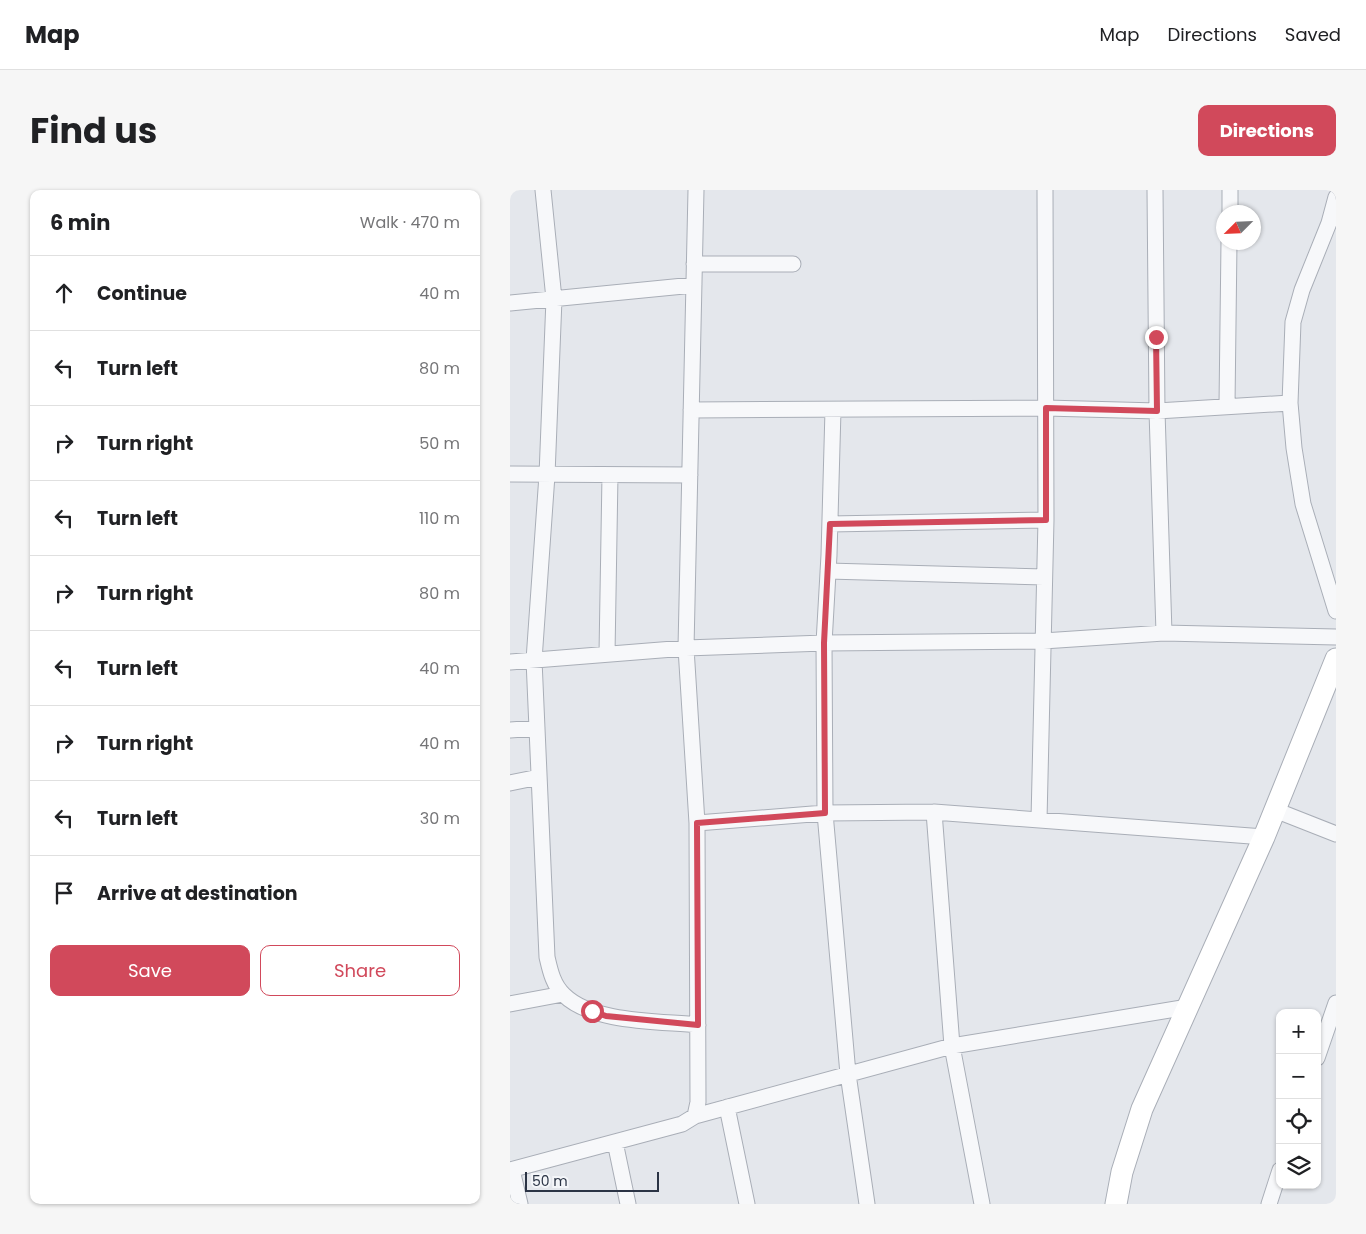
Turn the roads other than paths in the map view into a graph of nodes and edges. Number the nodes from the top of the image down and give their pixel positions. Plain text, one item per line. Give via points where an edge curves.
1 (543, 190) edge
2 (696, 190) edge
3 (1045, 190) edge
4 (1154, 190) edge
5 (1230, 190) edge
6 (1336, 197) edge
7 (1230, 205) edge
8 (1229, 250) edge
9 (694, 264) junction
10 (793, 264) dead end
11 (694, 284) junction
12 (554, 299) junction
13 (510, 303) edge
14 (1290, 403) junction
15 (1227, 405) junction
16 (1046, 408) junction
17 (691, 410) junction
18 (833, 410) junction
19 (1157, 411) junction
20 (510, 474) edge
21 (547, 474) junction
22 (610, 475) junction
23 (690, 475) junction
24 (1046, 520) junction
25 (830, 524) junction
26 (828, 571) junction
27 (1044, 577) junction
28 (1336, 611) edge
29 (1164, 633) junction
30 (1336, 637) edge
31 (1043, 642) junction
32 (824, 643) junction
33 (686, 648) junction
34 (607, 654) junction
35 (1336, 658) edge
36 (534, 660) junction
37 (510, 662) edge
38 (537, 728) junction
39 (510, 730) edge
40 (539, 776) junction
41 (510, 783) edge
42 (1275, 810) junction
43 (934, 812) junction
44 (825, 813) junction
45 (1039, 820) junction
46 (697, 823) junction
47 (1336, 834) edge
48 (1264, 837) junction
49 (563, 994) junction
50 (1336, 1003) edge
51 (510, 1004) edge
52 (1188, 1007) junction
53 (698, 1025) junction
54 (952, 1046) junction
55 (1318, 1054) edge
56 (848, 1074) junction
57 (727, 1107) junction
58 (695, 1116) junction
59 (615, 1142) junction
60 (511, 1170) edge
61 (1276, 1182) edge
62 (520, 1204) edge
63 (628, 1204) edge
64 (746, 1204) edge
65 (867, 1204) edge
66 (982, 1204) edge
67 (1116, 1204) edge
68 (1269, 1204) edge

1 - 12 street
2 - 9 street
3 - 16 street
4 - 19 street
5 - 7 street
6 - 14 street via 1293,322
8 - 15 street
9 - 10 street
9 - 11 street
11 - 12 street
11 - 17 street
12 - 13 street
12 - 21 street
14 - 15 street
14 - 28 street via 1303,504
15 - 19 street
16 - 18 street
16 - 19 street
16 - 24 street
17 - 18 street
17 - 23 street
18 - 25 street
19 - 29 street
20 - 21 street
21 - 22 street
21 - 36 street
22 - 23 street
22 - 34 street
23 - 33 street
24 - 25 street
24 - 27 street
25 - 26 street
26 - 27 street
26 - 32 street
27 - 31 street
29 - 30 street
29 - 31 street
31 - 32 street
31 - 45 street
32 - 33 street
32 - 44 street
33 - 34 street
33 - 46 street
34 - 36 street
35 - 42 street
36 - 37 street
36 - 38 street
38 - 39 street
38 - 40 street
40 - 41 street
40 - 49 street via 547,957 551,976
42 - 47 street
42 - 48 street
43 - 44 street
43 - 45 street
43 - 54 street
44 - 46 street
44 - 56 street
45 - 48 street
46 - 53 street
48 - 52 street
49 - 51 street
49 - 53 street via 577,1006 606,1016
50 - 55 street
52 - 54 street
52 - 67 street via 1142,1108 1122,1172
53 - 58 street via 698,1102
54 - 56 street
54 - 66 street
56 - 57 street
56 - 65 street
57 - 58 street
57 - 64 street
58 - 59 street via 682,1124
59 - 60 street
59 - 63 street
60 - 62 street
61 - 68 street

